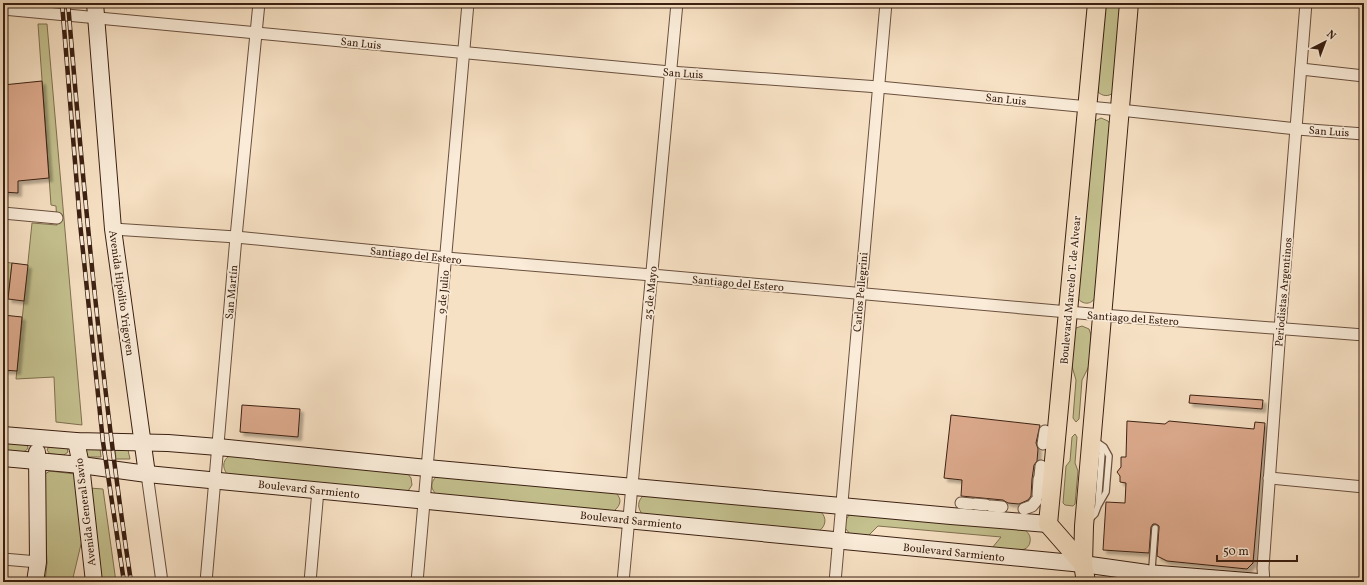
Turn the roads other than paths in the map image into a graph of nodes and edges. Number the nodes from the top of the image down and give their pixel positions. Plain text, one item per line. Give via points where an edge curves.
1 (259, 3) edge
2 (468, 3) edge
3 (676, 3) edge
4 (886, 3) edge
5 (1097, 3) edge
6 (1129, 3) edge
7 (1306, 3) edge
8 (3, 9) edge
9 (96, 10) edge
10 (256, 33) junction
11 (464, 53) junction
12 (1300, 70) junction
13 (670, 72) junction
14 (1364, 76) edge
15 (879, 87) junction
16 (1087, 107) junction
17 (1120, 110) junction
18 (1297, 129) junction
19 (1364, 134) edge
20 (3, 213) edge
21 (57, 218) dead end
22 (113, 229) junction
23 (236, 237) junction
24 (446, 258) junction
25 (652, 275) junction
26 (860, 294) junction
27 (1068, 312) junction
28 (1102, 315) junction
29 (1280, 329) junction
30 (1364, 335) edge
31 (1045, 431) dead end
32 (3, 435) edge
33 (38, 438) junction
34 (76, 441) junction
35 (142, 443) junction
36 (1043, 444) dead end
37 (218, 447) junction
38 (3, 458) edge
39 (36, 461) junction
40 (81, 465) junction
41 (427, 468) junction
42 (147, 474) junction
43 (1040, 474) dead end
44 (1269, 478) junction
45 (215, 480) junction
46 (631, 486) junction
47 (1364, 487) edge
48 (318, 490) junction
49 (425, 500) junction
50 (842, 506) junction
51 (1024, 509) dead end
52 (628, 520) junction
53 (1048, 524) junction
54 (1156, 528) dead end
55 (839, 540) junction
56 (90, 548) junction
57 (3, 559) edge
58 (38, 562) junction
59 (1083, 564) junction
60 (1152, 568) dead end
61 (35, 582) edge
62 (81, 582) edge
63 (94, 582) edge
64 (162, 582) edge
65 (206, 582) edge
66 (310, 582) edge
67 (417, 582) edge
68 (623, 582) edge
69 (835, 582) edge
70 (1077, 582) edge
71 (1086, 582) edge
72 (1260, 582) edge
73 (1264, 582) edge

1 - 10 street, San Martín
2 - 11 street, 9 de Julio
3 - 13 street, 25 de Mayo
4 - 15 street, Carlos Pellegrini
5 - 16 main road, Boulevard Marcelo T. de Alvear
6 - 17 main road
7 - 12 street, Periodistas Argentinos
8 - 9 street, San Luis
9 - 10 street, San Luis
9 - 22 main road, Avenida Hipólito Yrigoyen
10 - 11 street, San Luis
10 - 23 street, San Martín
11 - 13 street, San Luis
11 - 24 street, 9 de Julio
12 - 14 street
12 - 18 street, Periodistas Argentinos
13 - 15 street, San Luis
13 - 25 street, 25 de Mayo
15 - 16 street, San Luis
15 - 26 street, Carlos Pellegrini
16 - 17 street, San Luis
16 - 27 main road, Boulevard Marcelo T. de Alvear
17 - 18 street, San Luis
17 - 28 main road
18 - 19 street, San Luis
18 - 29 street, Periodistas Argentinos
20 - 21 street
22 - 23 street, Santiago del Estero
22 - 35 main road, Avenida Hipólito Yrigoyen
23 - 24 street, Santiago del Estero
23 - 37 street, San Martín
24 - 25 street, Santiago del Estero
24 - 41 street, 9 de Julio
25 - 26 street, Santiago del Estero
25 - 46 street, 25 de Mayo
26 - 27 street, Santiago del Estero
26 - 50 street, Carlos Pellegrini
27 - 28 street, Santiago del Estero
27 - 53 main road, Boulevard Marcelo T. de Alvear
28 - 29 street, Santiago del Estero
28 - 59 main road via 1091,438 1094,495 1084,526
29 - 30 street, Santiago del Estero
29 - 44 street, Periodistas Argentinos
31 - 36 street
32 - 33 main road
33 - 34 main road
33 - 39 main road
34 - 35 main road
34 - 40 main road, Avenida General Savio
35 - 37 main road
35 - 42 main road, Avenida Hipólito Yrigoyen
37 - 41 main road
37 - 45 street, San Martín
38 - 39 main road, Boulevard Sarmiento
39 - 40 main road, Boulevard Sarmiento
39 - 58 main road
40 - 42 main road, Boulevard Sarmiento
40 - 56 main road, Avenida General Savio
41 - 46 main road
41 - 49 street, 9 de Julio
42 - 45 main road, Boulevard Sarmiento
42 - 64 street, Avenida Hipólito Yrigoyen
43 - 51 street via 1037,498 1032,506
44 - 47 street
44 - 73 street, Periodistas Argentinos via 1262,568
45 - 48 main road, Boulevard Sarmiento
45 - 65 street, San Martín
46 - 50 main road
46 - 52 street, 25 de Mayo
48 - 49 main road, Boulevard Sarmiento
48 - 66 street
49 - 52 main road, Boulevard Sarmiento
49 - 67 street, 9 de Julio
50 - 53 main road
50 - 55 street, Carlos Pellegrini
52 - 55 main road, Boulevard Sarmiento
52 - 68 street, 25 de Mayo
53 - 59 main road
54 - 60 lane
55 - 59 main road, Boulevard Sarmiento
55 - 69 street, Carlos Pellegrini
56 - 62 main road
56 - 63 main road, Avenida General Savio
57 - 58 street
58 - 61 main road
59 - 70 main road
59 - 71 main road
59 - 72 main road, Boulevard Sarmiento via 1147,573

